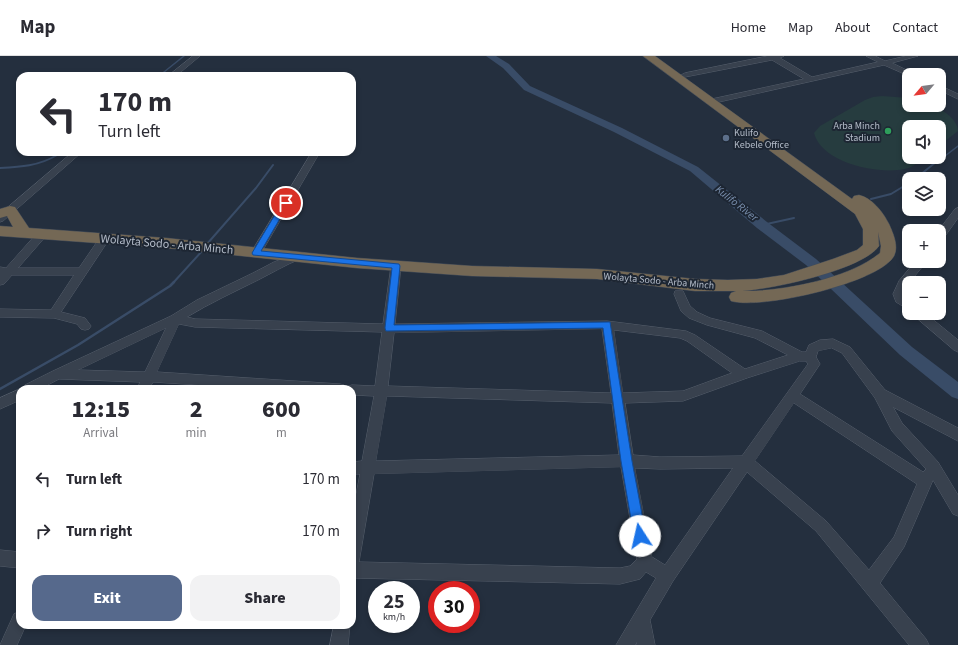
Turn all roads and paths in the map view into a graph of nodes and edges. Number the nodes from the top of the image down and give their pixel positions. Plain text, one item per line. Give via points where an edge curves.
1 (197, 56) edge
2 (648, 56) edge
3 (660, 56) edge
4 (775, 56) edge
5 (869, 56) edge
6 (878, 56) edge
7 (915, 56) edge
8 (886, 62) junction
9 (902, 70) edge
10 (177, 72) edge
11 (685, 75) junction
12 (810, 79) junction
13 (946, 91) edge
14 (958, 97) edge
15 (715, 102) junction
16 (775, 145) junction
17 (73, 156) edge
18 (314, 156) edge
19 (958, 211) edge
20 (3, 214) edge
21 (946, 227) edge
22 (0, 231) edge
23 (24, 233) junction
24 (42, 234) junction
25 (106, 238) junction
26 (256, 253) junction
27 (296, 258) junction
28 (396, 266) junction
29 (916, 268) edge
30 (5, 271) edge
31 (83, 272) junction
32 (573, 275) junction
33 (910, 276) edge
34 (0, 281) edge
35 (902, 286) edge
36 (679, 294) junction
37 (902, 301) edge
38 (0, 313) edge
39 (54, 314) junction
40 (175, 319) junction
41 (925, 320) edge
42 (607, 325) junction
43 (85, 326) dead end
44 (389, 328) junction
45 (958, 347) edge
46 (805, 356) junction
47 (57, 374) junction
48 (743, 374) junction
49 (150, 377) junction
50 (36, 385) edge
51 (50, 385) edge
52 (145, 385) edge
53 (277, 385) edge
54 (356, 390) edge
55 (381, 392) junction
56 (880, 394) junction
57 (792, 395) junction
58 (16, 396) edge
59 (617, 398) junction
60 (0, 404) edge
61 (958, 435) edge
62 (627, 461) junction
63 (746, 462) junction
64 (933, 466) junction
65 (356, 468) edge
66 (367, 468) junction
67 (926, 482) junction
68 (958, 509) edge
69 (356, 535) edge
70 (0, 558) edge
71 (16, 560) edge
72 (645, 562) junction
73 (356, 570) edge
74 (667, 575) junction
75 (870, 583) junction
76 (641, 618) junction
77 (16, 628) edge
78 (341, 629) edge
79 (8, 645) edge
80 (339, 645) edge
81 (625, 645) edge
82 (646, 645) edge
83 (920, 645) edge

1 - 10 street
2 - 15 highway, Wolayta Sodo - Arba Minch
3 - 11 highway
4 - 11 street
4 - 12 street
5 - 8 street
6 - 8 street
7 - 8 street
8 - 9 street
8 - 12 street
11 - 15 highway
12 - 15 street
13 - 14 street
15 - 16 highway, Wolayta Sodo - Arba Minch
16 - 32 highway, Wolayta Sodo - Arba Minch via 860,212 870,229 871,246 862,254 785,280 757,285 695,285 596,274
16 - 36 highway, Wolayta Sodo - Arba Minch via 865,203 882,221 888,245 887,255 854,275 767,297
17 - 20 street
18 - 26 street
19 - 21 street
20 - 23 highway
22 - 23 highway, Wolayta Sodo - Arba Minch
23 - 24 highway, Wolayta Sodo - Arba Minch
24 - 25 highway, Wolayta Sodo - Arba Minch
24 - 30 street
25 - 26 highway, Wolayta Sodo - Arba Minch
25 - 31 street
26 - 27 highway, Wolayta Sodo - Arba Minch
27 - 28 highway, Wolayta Sodo - Arba Minch
27 - 40 street via 201,303
28 - 32 highway, Wolayta Sodo - Arba Minch
28 - 44 street
29 - 33 street
30 - 31 street
30 - 34 street
31 - 39 street
32 - 36 highway, Wolayta Sodo - Arba Minch
35 - 37 street via 898,294
36 - 46 street via 685,308 693,315 758,334
38 - 39 street
39 - 43 street via 81,320
40 - 44 street via 194,323
40 - 47 street
40 - 49 street
41 - 45 street
42 - 44 street
42 - 48 street via 682,334
42 - 59 street
44 - 55 street
46 - 48 street
46 - 56 street via 813,348 833,343 846,350
46 - 57 street via 814,364
47 - 49 street
47 - 50 street
47 - 51 street
48 - 59 street via 683,396
49 - 52 street
49 - 53 street
54 - 55 street
55 - 59 street
55 - 66 street
56 - 61 street
56 - 64 street via 897,427
57 - 63 street
57 - 67 street
58 - 60 street
59 - 62 street
62 - 63 street
62 - 66 street
62 - 72 street
63 - 74 street
63 - 75 street via 821,526
64 - 67 street
64 - 68 street
65 - 66 street
66 - 69 street
67 - 75 street via 899,542
70 - 71 street
72 - 73 street via 634,573 620,576
72 - 74 street
74 - 76 street
75 - 83 street
76 - 81 street
76 - 82 street
77 - 79 street
78 - 80 street

